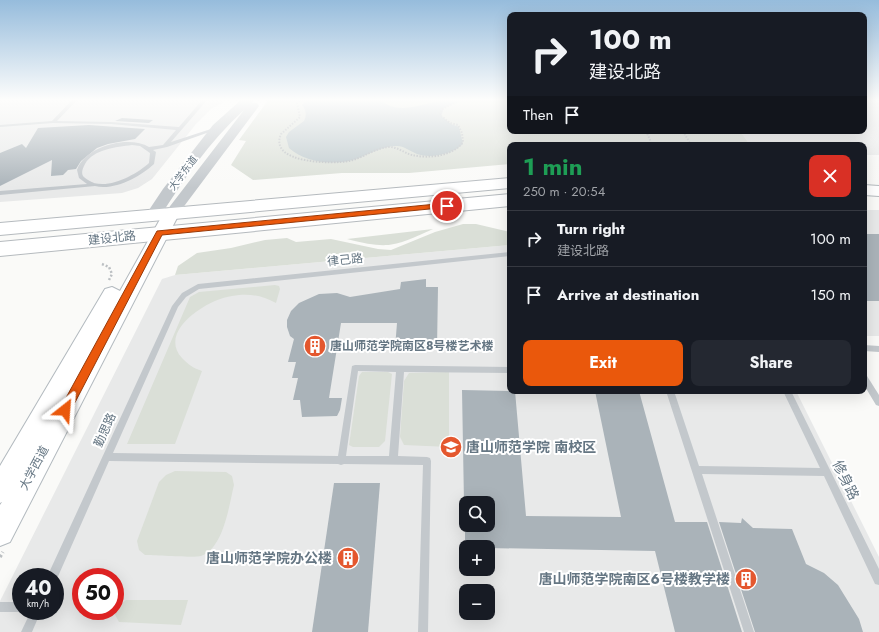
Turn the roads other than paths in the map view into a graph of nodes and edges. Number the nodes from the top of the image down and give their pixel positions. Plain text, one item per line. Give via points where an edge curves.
1 (175, 128) edge
2 (216, 128) edge
3 (217, 128) edge
4 (235, 128) edge
5 (180, 129) joint
6 (165, 146) junction
7 (149, 149) junction
8 (867, 175) edge
9 (879, 175) edge
10 (507, 183) edge
11 (96, 185) junction
12 (867, 190) edge
13 (879, 191) edge
14 (0, 193) edge
15 (507, 200) edge
16 (157, 224) junction
17 (0, 229) edge
18 (0, 249) edge
19 (507, 254) edge
20 (184, 295) joint
21 (867, 348) edge
22 (879, 349) edge
23 (400, 368) junction
24 (507, 370) edge
25 (867, 383) edge
26 (671, 394) edge
27 (788, 394) edge
28 (879, 402) edge
29 (107, 457) junction
30 (341, 460) junction
31 (393, 460) junction
32 (696, 470) junction
33 (826, 472) junction
34 (0, 490) edge
35 (0, 532) edge
36 (56, 568) edge
37 (879, 580) edge
38 (0, 607) edge
39 (12, 607) edge
40 (32, 620) edge
41 (26, 632) edge
42 (422, 632) edge
43 (749, 632) edge

1 - 5 lane
2 - 6 lane
3 - 16 street, 大学东道 via 168,192
4 - 16 street, 大学东道
5 - 6 lane
6 - 7 lane
7 - 11 lane via 153,152 152,163 139,174 118,182
7 - 11 lane via 142,145 120,144 88,158 80,172 82,178
8 - 9 main road
10 - 16 main road, 建设北路
11 - 14 lane
12 - 13 main road
15 - 16 main road, 建设北路
16 - 17 main road, 建设北路
16 - 18 main road, 建设北路
16 - 34 main road, 大学西道 via 127,269
16 - 35 main road, 大学西道
19 - 20 lane, 律己路 via 198,287
20 - 29 lane, 勤思路 via 175,306
21 - 22 lane
23 - 24 lane
23 - 30 lane via 354,368
23 - 31 lane
25 - 28 lane
26 - 32 lane
27 - 33 lane, 修身路
29 - 30 lane
29 - 36 lane, 勤思路
30 - 31 lane
31 - 42 lane via 428,461
32 - 33 lane
32 - 43 lane
33 - 37 lane, 修身路
38 - 39 lane
40 - 41 lane

